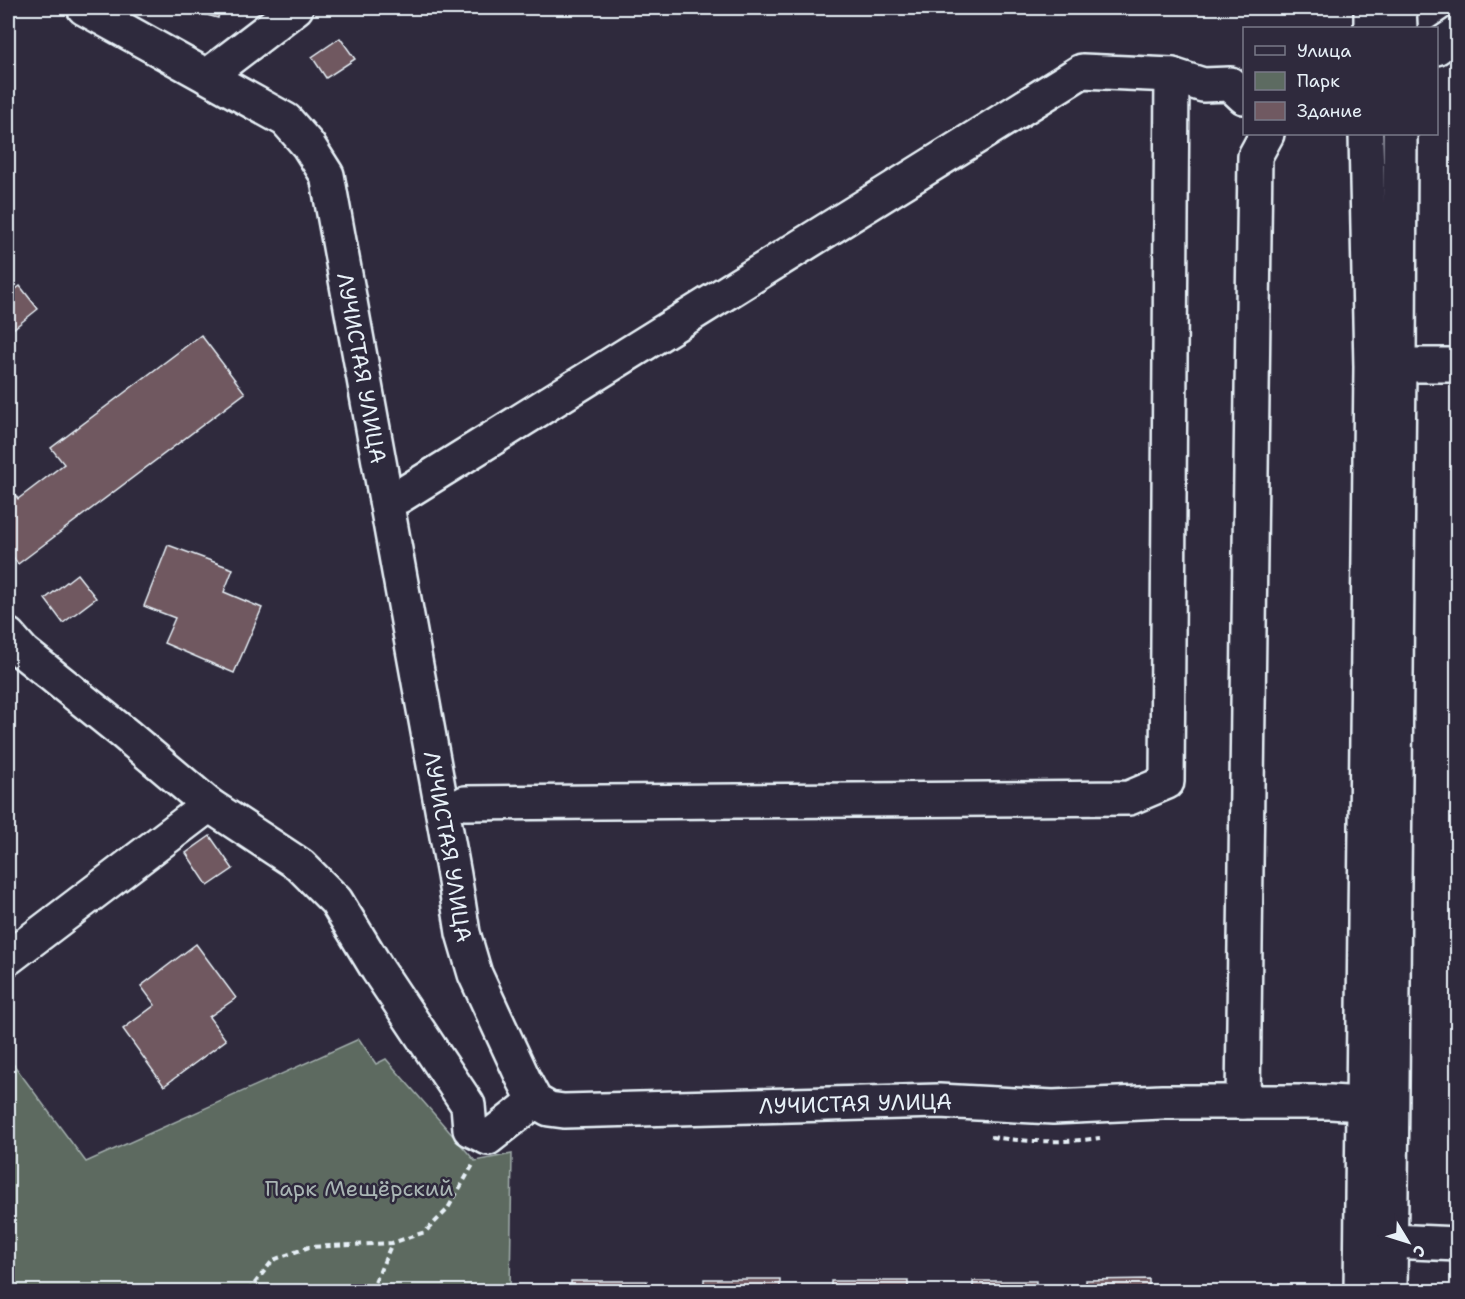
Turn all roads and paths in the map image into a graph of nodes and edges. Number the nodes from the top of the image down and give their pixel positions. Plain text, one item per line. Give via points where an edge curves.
1 (84, 8) edge
2 (296, 8) edge
3 (1371, 8) edge
4 (1399, 8) edge
5 (1371, 27) edge
6 (1400, 27) edge
7 (1458, 33) edge
8 (1438, 47) edge
9 (1172, 75) junction
10 (207, 76) junction
11 (1243, 96) edge
12 (1266, 135) edge
13 (1366, 135) edge
14 (1400, 135) edge
15 (1399, 365) junction
16 (1458, 365) edge
17 (400, 496) dead end
18 (8, 635) edge
19 (465, 803) dead end
20 (209, 805) junction
21 (8, 958) edge
22 (535, 1101) junction
23 (1243, 1102) junction
24 (1362, 1104) junction
25 (488, 1138) junction
26 (1390, 1241) junction
27 (392, 1243) junction
28 (1458, 1244) edge
29 (248, 1292) edge
30 (371, 1292) edge
31 (1361, 1292) edge
32 (1390, 1292) edge

1 - 10 street, ЛУЧИСТАЯ УЛИЦА
2 - 10 street
3 - 5 street
4 - 6 street
7 - 8 street
9 - 11 street via 1203,84 1230,84
9 - 17 street via 1082,71
9 - 19 street via 1167,782 1129,798
10 - 22 street, ЛУЧИСТАЯ УЛИЦА via 286,120 327,175 463,933 475,974
12 - 23 street via 1255,156
13 - 24 street via 1371,367
14 - 15 street
15 - 16 street
15 - 26 street
18 - 20 street via 23,652
20 - 21 street
20 - 25 street via 300,865 336,901 468,1105 470,1128
22 - 23 street, ЛУЧИСТАЯ УЛИЦА via 564,1111 939,1101 1053,1107
22 - 25 street
23 - 24 street, ЛУЧИСТАЯ УЛИЦА
24 - 31 street
25 - 27 path via 447,1210 425,1232
26 - 28 street
26 - 32 street
27 - 29 path via 309,1247 273,1260
27 - 30 path

